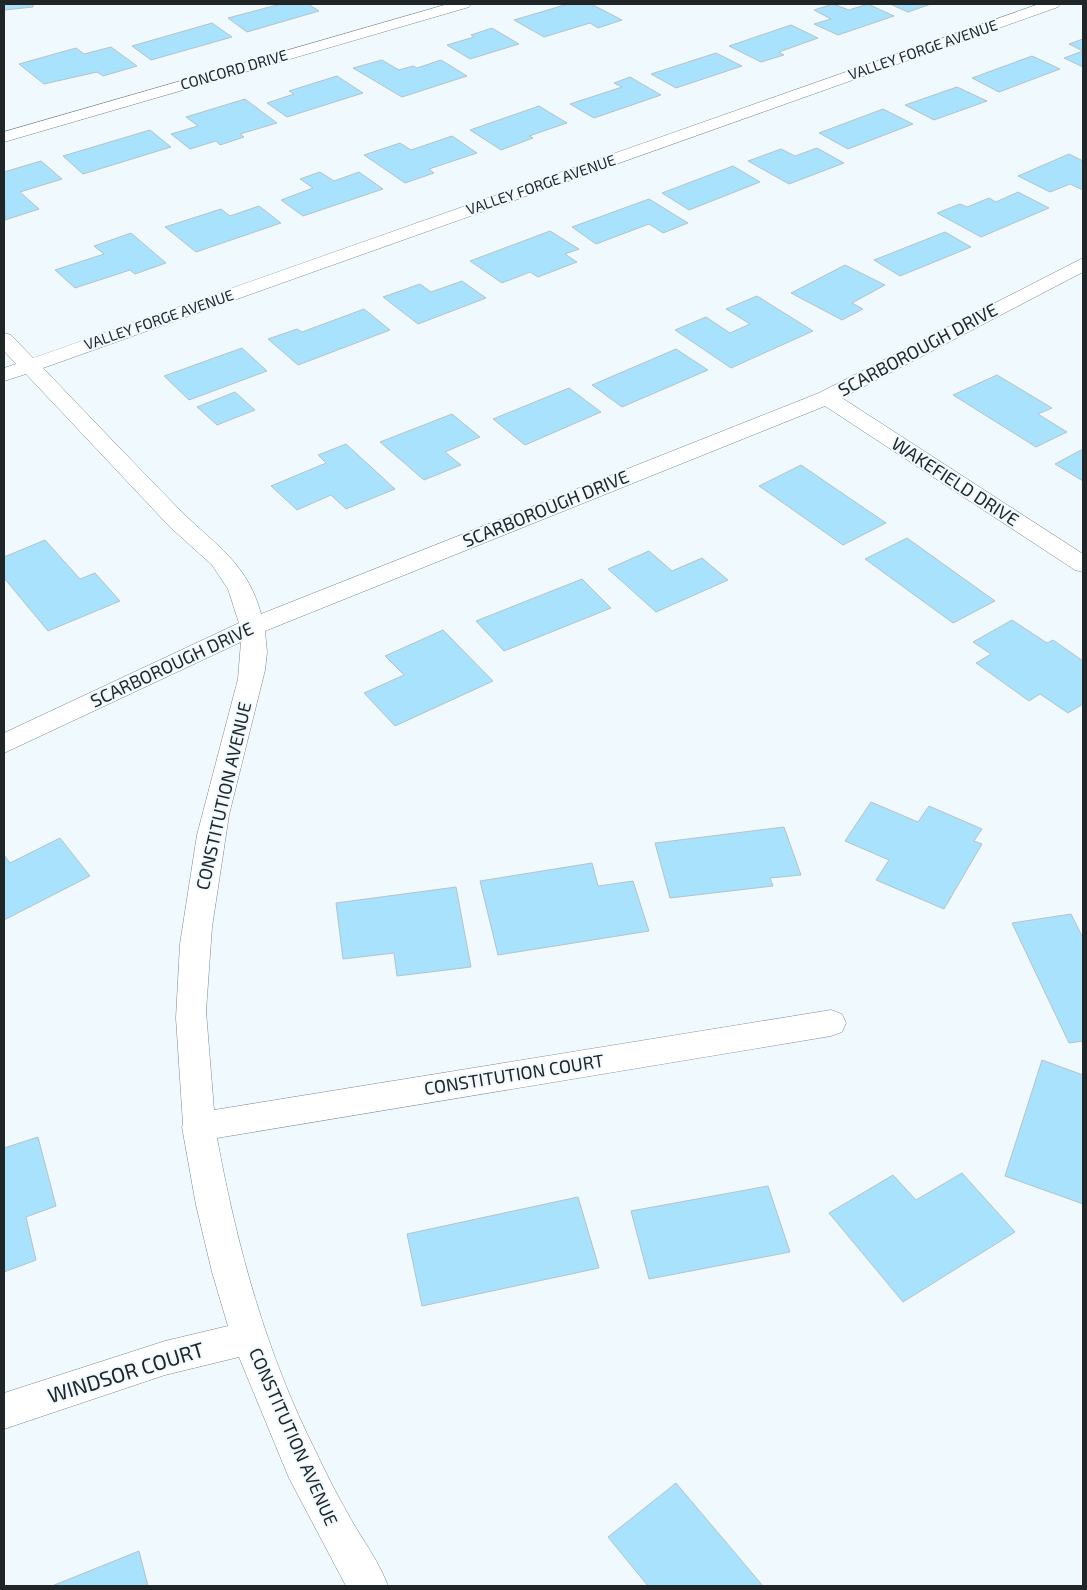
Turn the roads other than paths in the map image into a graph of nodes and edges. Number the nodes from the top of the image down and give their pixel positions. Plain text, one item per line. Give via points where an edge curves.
1 (464, 4) edge
2 (1053, 4) edge
3 (4, 137) edge
4 (1083, 264) edge
5 (4, 339) edge
6 (16, 370) edge
7 (827, 398) junction
8 (1083, 566) edge
9 (253, 626) junction
10 (4, 744) edge
11 (831, 1023) dead end
12 (198, 1127) junction
13 (249, 1338) junction
14 (4, 1411) edge
15 (368, 1586) edge

1 - 3 street, CONCORD DRIVE
2 - 6 street, VALLEY FORGE AVENUE
4 - 7 street, SCARBOROUGH DRIVE
5 - 6 street, CONSTITUTION AVENUE
6 - 9 street, CONSTITUTION AVENUE via 178,522 204,541 229,569 244,594
7 - 8 street, WAKEFIELD DRIVE
7 - 9 street, SCARBOROUGH DRIVE
9 - 10 street, SCARBOROUGH DRIVE
9 - 12 street, CONSTITUTION AVENUE via 255,648 251,685 242,710 206,861 193,960 191,1014
11 - 12 street, CONSTITUTION COURT
12 - 13 street, CONSTITUTION AVENUE via 213,1210
13 - 14 street, WINDSOR COURT via 165,1358
13 - 15 street, CONSTITUTION AVENUE via 334,1531

